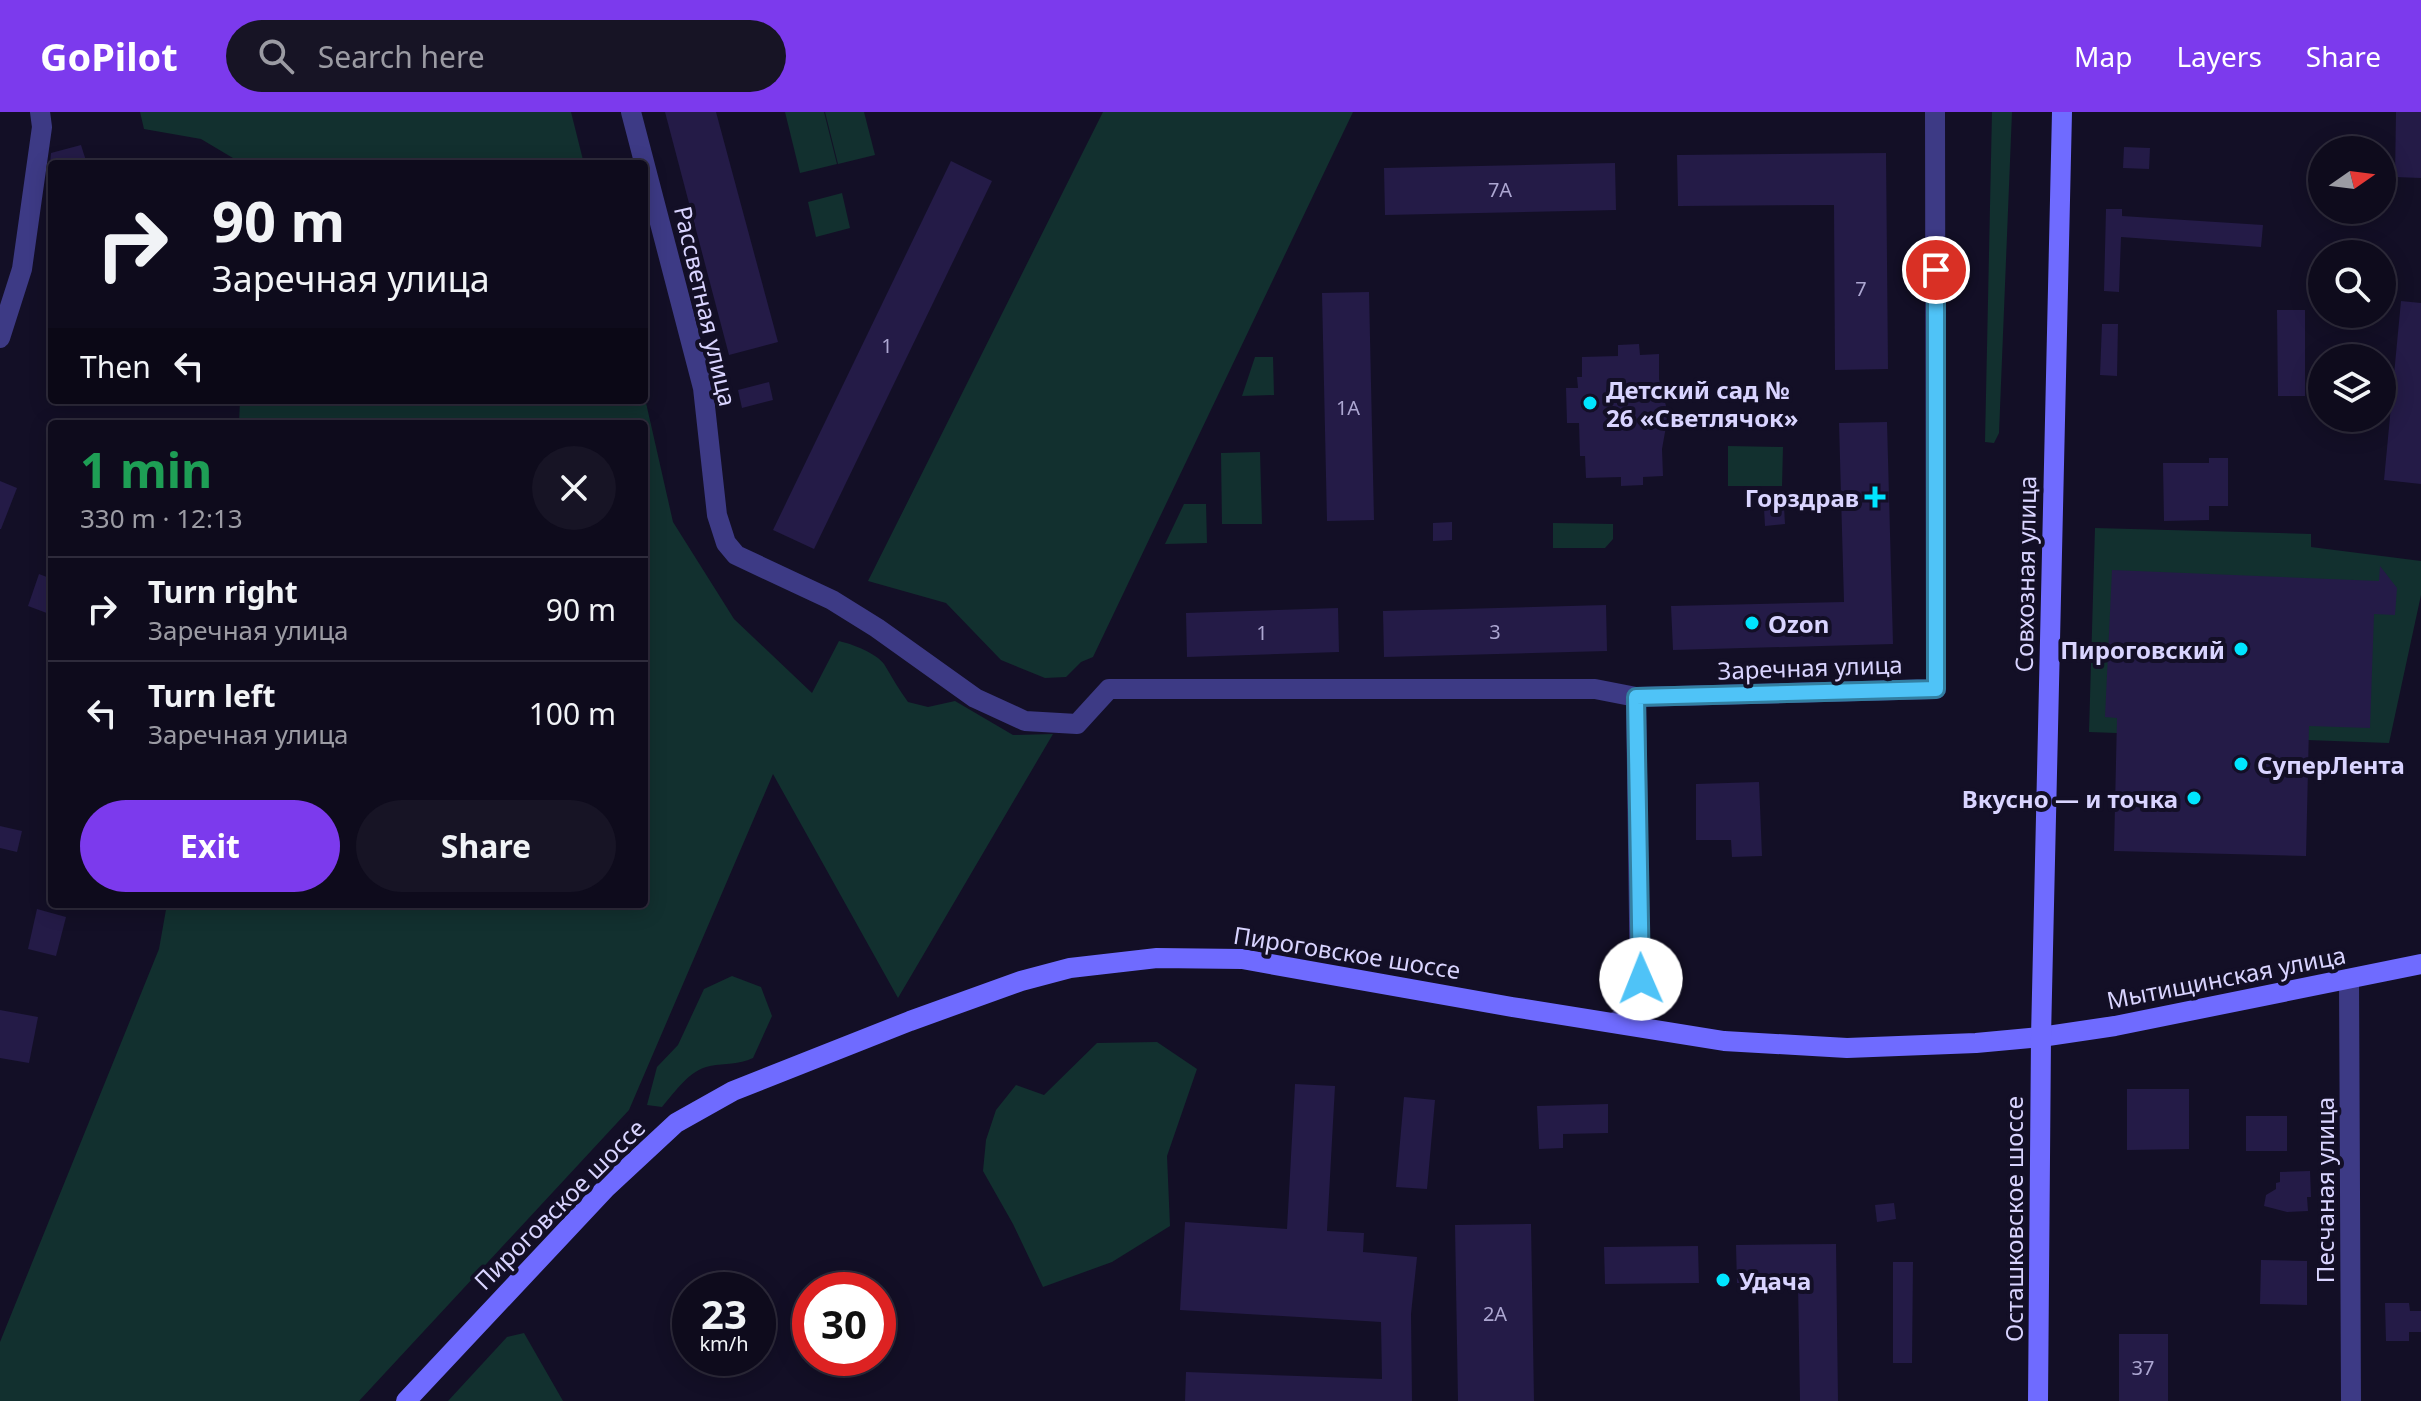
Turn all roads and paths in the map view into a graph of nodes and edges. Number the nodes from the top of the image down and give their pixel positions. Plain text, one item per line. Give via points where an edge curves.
1 (40, 112) edge
2 (631, 112) edge
3 (1935, 112) edge
4 (2062, 112) edge
5 (644, 160) edge
6 (648, 177) edge
7 (0, 338) edge
8 (1109, 689) joint
9 (1636, 697) junction
10 (2421, 964) edge
11 (2349, 979) junction
12 (1640, 992) junction
13 (1614, 1023) junction
14 (1659, 1031) junction
15 (2041, 1037) junction
16 (406, 1401) edge
17 (2038, 1401) edge
18 (2351, 1401) edge

1 - 7 street via 22,269
2 - 5 street, Рассветная улица
3 - 9 street, Заречная улица via 1936,689
4 - 15 main road, Совхозная улица
6 - 8 street, Рассветная улица via 703,388 717,515 736,555 832,600 975,698 1025,721 1077,724
8 - 9 street, Заречная улица via 1595,689
9 - 12 street
10 - 11 main road, Мытищинская улица
11 - 15 main road, Мытищинская улица
11 - 18 street, Песчаная улица
12 - 13 street via 1637,1007
12 - 14 street
13 - 14 main road, Пироговское шоссе
13 - 16 main road, Пироговское шоссе via 1242,959 1199,956 1115,962 1021,981 733,1091 676,1123 606,1188
14 - 15 main road, Пироговское шоссе via 1724,1041 1847,1048
15 - 17 main road, Осташковское шоссе

